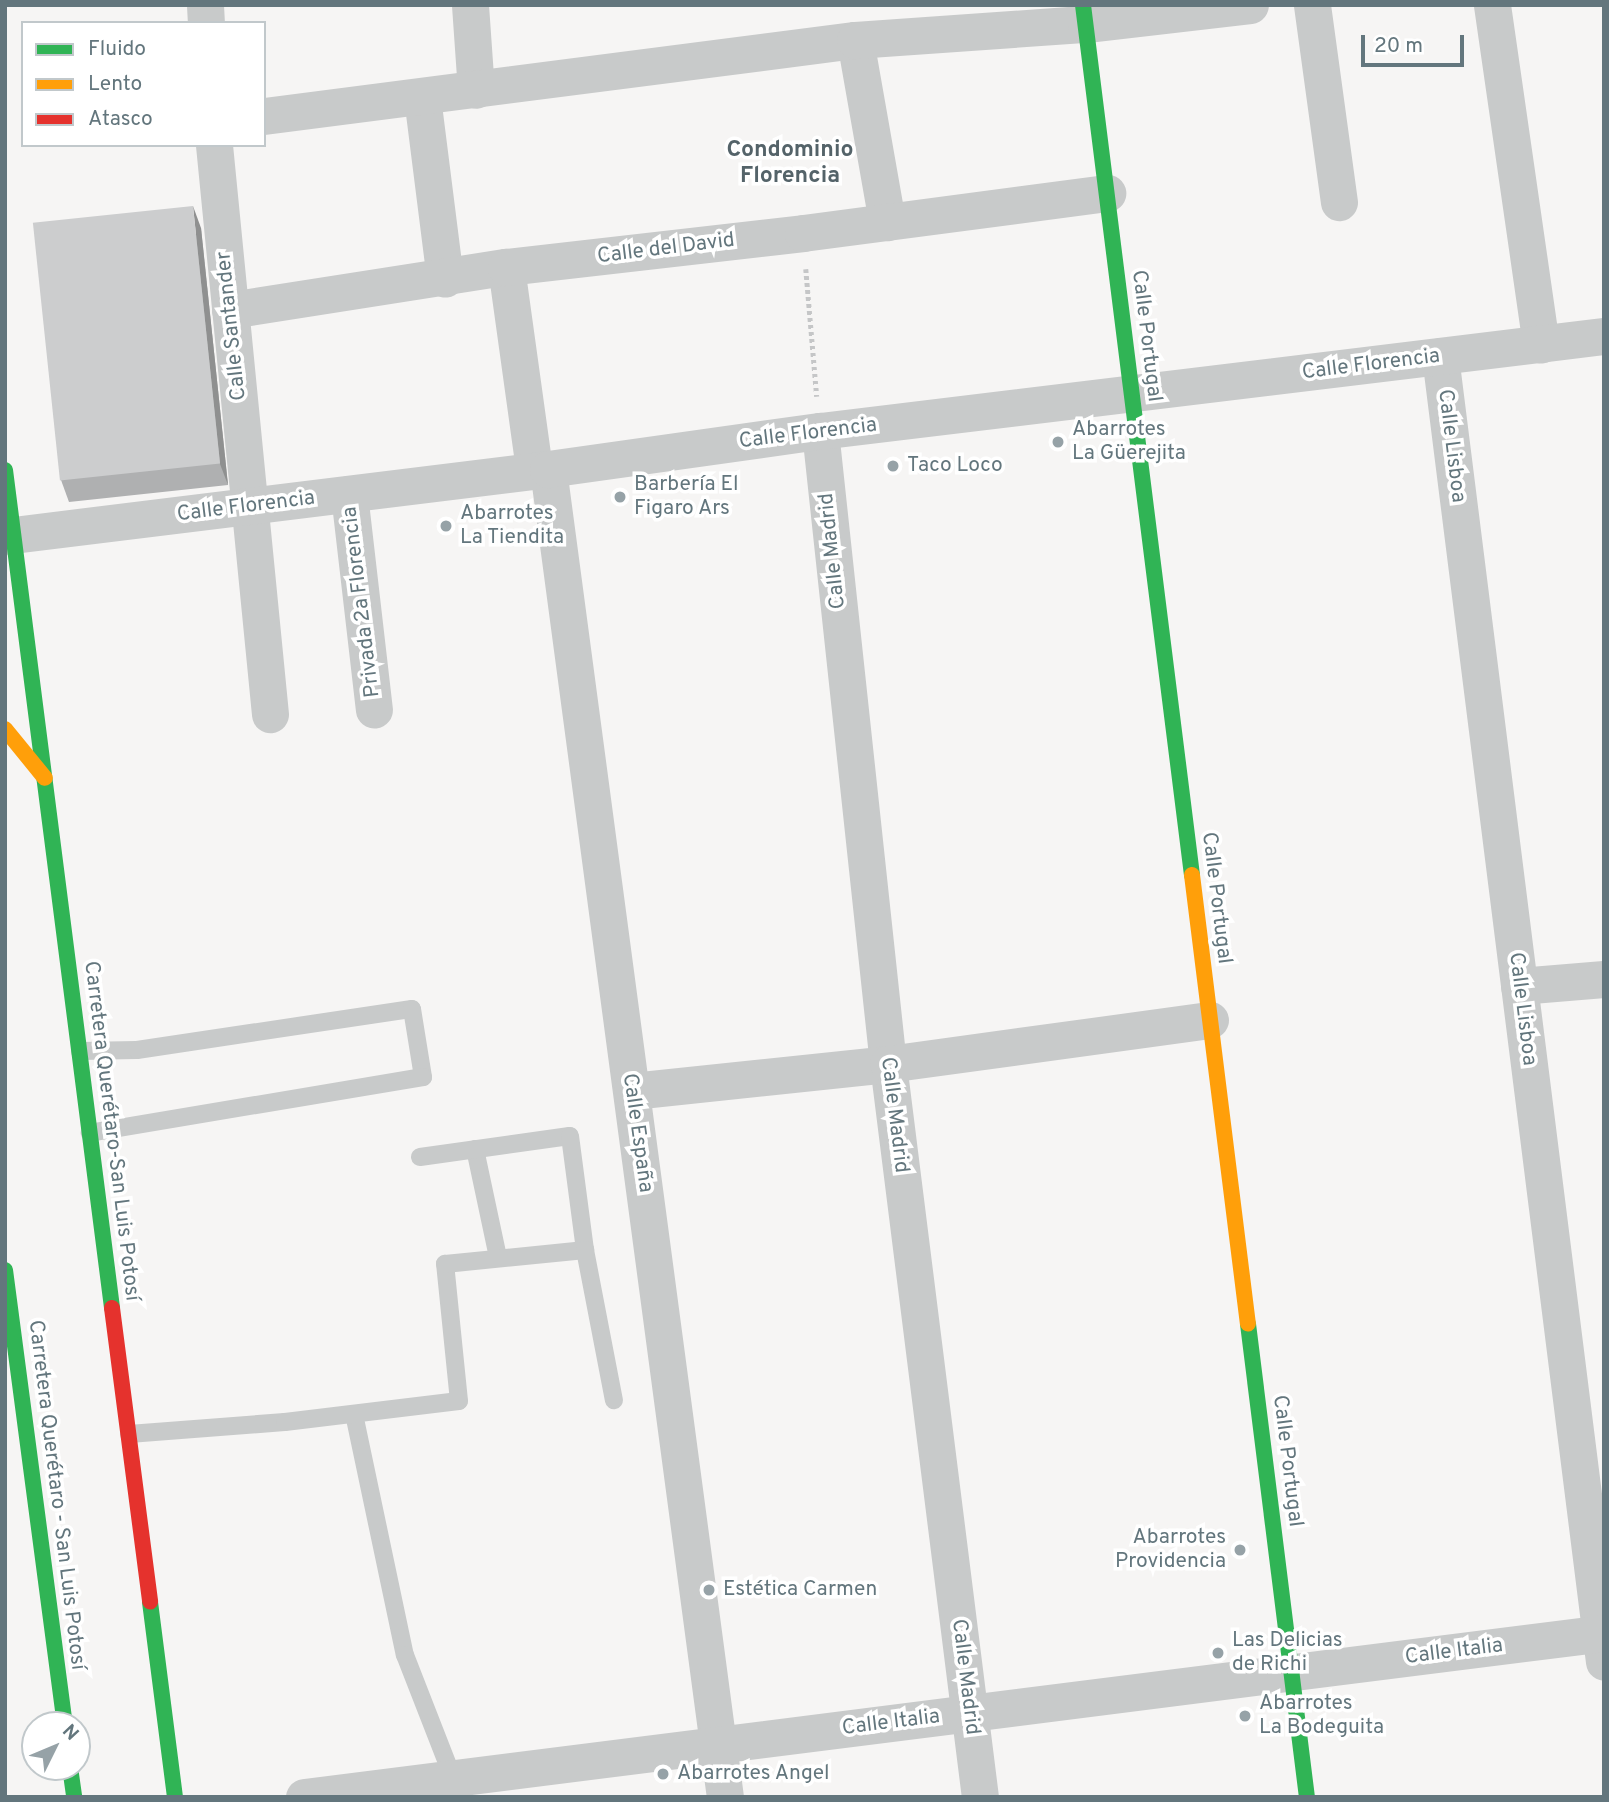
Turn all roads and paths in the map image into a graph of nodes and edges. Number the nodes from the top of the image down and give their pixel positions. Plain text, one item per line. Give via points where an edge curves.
1 (470, 5) edge
2 (1250, 5) edge
3 (1312, 5) edge
4 (1492, 5) edge
5 (1170, 10) edge
6 (1084, 15) edge
7 (855, 40) junction
8 (476, 90) junction
9 (422, 97) junction
10 (266, 116) edge
11 (214, 147) edge
12 (1107, 193) junction
13 (1339, 202) dead end
14 (887, 222) junction
15 (803, 233) junction
16 (506, 267) junction
17 (445, 279) junction
18 (230, 310) junction
19 (1604, 336) edge
20 (1541, 344) junction
21 (1440, 356) junction
22 (1132, 395) junction
23 (820, 431) junction
24 (5, 470) edge
25 (541, 470) junction
26 (349, 494) junction
27 (250, 507) junction
28 (10, 536) edge
29 (374, 710) dead end
30 (270, 714) dead end
31 (5, 729) edge
32 (45, 778) junction
33 (1604, 979) edge
34 (1519, 986) junction
35 (1210, 1020) junction
36 (80, 1051) junction
37 (888, 1064) junction
38 (632, 1091) junction
39 (90, 1133) junction
40 (475, 1149) junction
41 (419, 1157) dead end
42 (585, 1250) junction
43 (498, 1257) junction
44 (5, 1270) edge
45 (614, 1401) dead end
46 (354, 1414) junction
47 (129, 1434) junction
48 (1603, 1643) edge
49 (1292, 1673) junction
50 (63, 1711) edge
51 (969, 1713) junction
52 (718, 1745) junction
53 (453, 1778) junction
54 (510, 1784) edge
55 (391, 1791) edge
56 (175, 1797) edge
57 (304, 1797) edge
58 (725, 1797) edge
59 (980, 1797) edge
60 (1307, 1797) edge

1 - 8 street
2 - 5 street
3 - 13 street
4 - 20 street
5 - 6 street
6 - 7 street
6 - 12 main road, Calle Portugal
7 - 8 street
7 - 14 street
8 - 9 street
9 - 10 street
9 - 17 street
11 - 18 street, Calle Santander
12 - 14 street, Calle del David
12 - 22 main road, Calle Portugal
14 - 15 street, Calle del David
15 - 16 street, Calle del David
15 - 23 path
16 - 17 street, Calle del David
16 - 25 street, Calle España
17 - 18 street, Calle del David
18 - 27 street, Calle Santander
19 - 20 street, Calle Florencia
20 - 21 street, Calle Florencia
21 - 22 street, Calle Florencia
21 - 34 street, Calle Lisboa
22 - 23 street, Calle Florencia
22 - 35 main road, Calle Portugal
23 - 25 street, Calle Florencia
23 - 37 street, Calle Madrid
24 - 28 main road, Carretera Querétaro-San Luis Potosí
25 - 26 street, Calle Florencia
25 - 38 street, Calle España
26 - 27 street, Calle Florencia
26 - 29 street, Privada 2a Florencia
27 - 28 street, Calle Florencia
27 - 30 street, Calle Santander
28 - 32 main road, Carretera Querétaro-San Luis Potosí
31 - 32 main road
32 - 36 main road, Carretera Querétaro-San Luis Potosí
33 - 34 street
34 - 48 street, Calle Lisboa
35 - 37 street
35 - 49 main road, Calle Portugal
36 - 39 main road, Carretera Querétaro-San Luis Potosí
36 - 39 lane via 137,1050 412,1009 423,1077
37 - 38 street
37 - 51 street, Calle Madrid
38 - 52 street, Calle España
39 - 47 main road, Carretera Querétaro-San Luis Potosí
40 - 41 lane
40 - 42 lane via 569,1136
40 - 43 lane
42 - 43 lane
42 - 45 lane
43 - 46 lane via 446,1265 458,1401
44 - 50 main road, Carretera Querétaro - San Luis Potosí
46 - 47 lane
46 - 53 lane via 405,1655
47 - 56 main road, Carretera Querétaro-San Luis Potosí
48 - 49 street, Calle Italia
49 - 51 street, Calle Italia
49 - 60 main road, Calle Portugal
51 - 52 street, Calle Italia
51 - 59 street, Calle Madrid
52 - 54 street, Calle Italia
52 - 58 street, Calle España
53 - 54 street, Calle Italia
53 - 55 street, Calle Italia
55 - 57 street, Calle Italia

